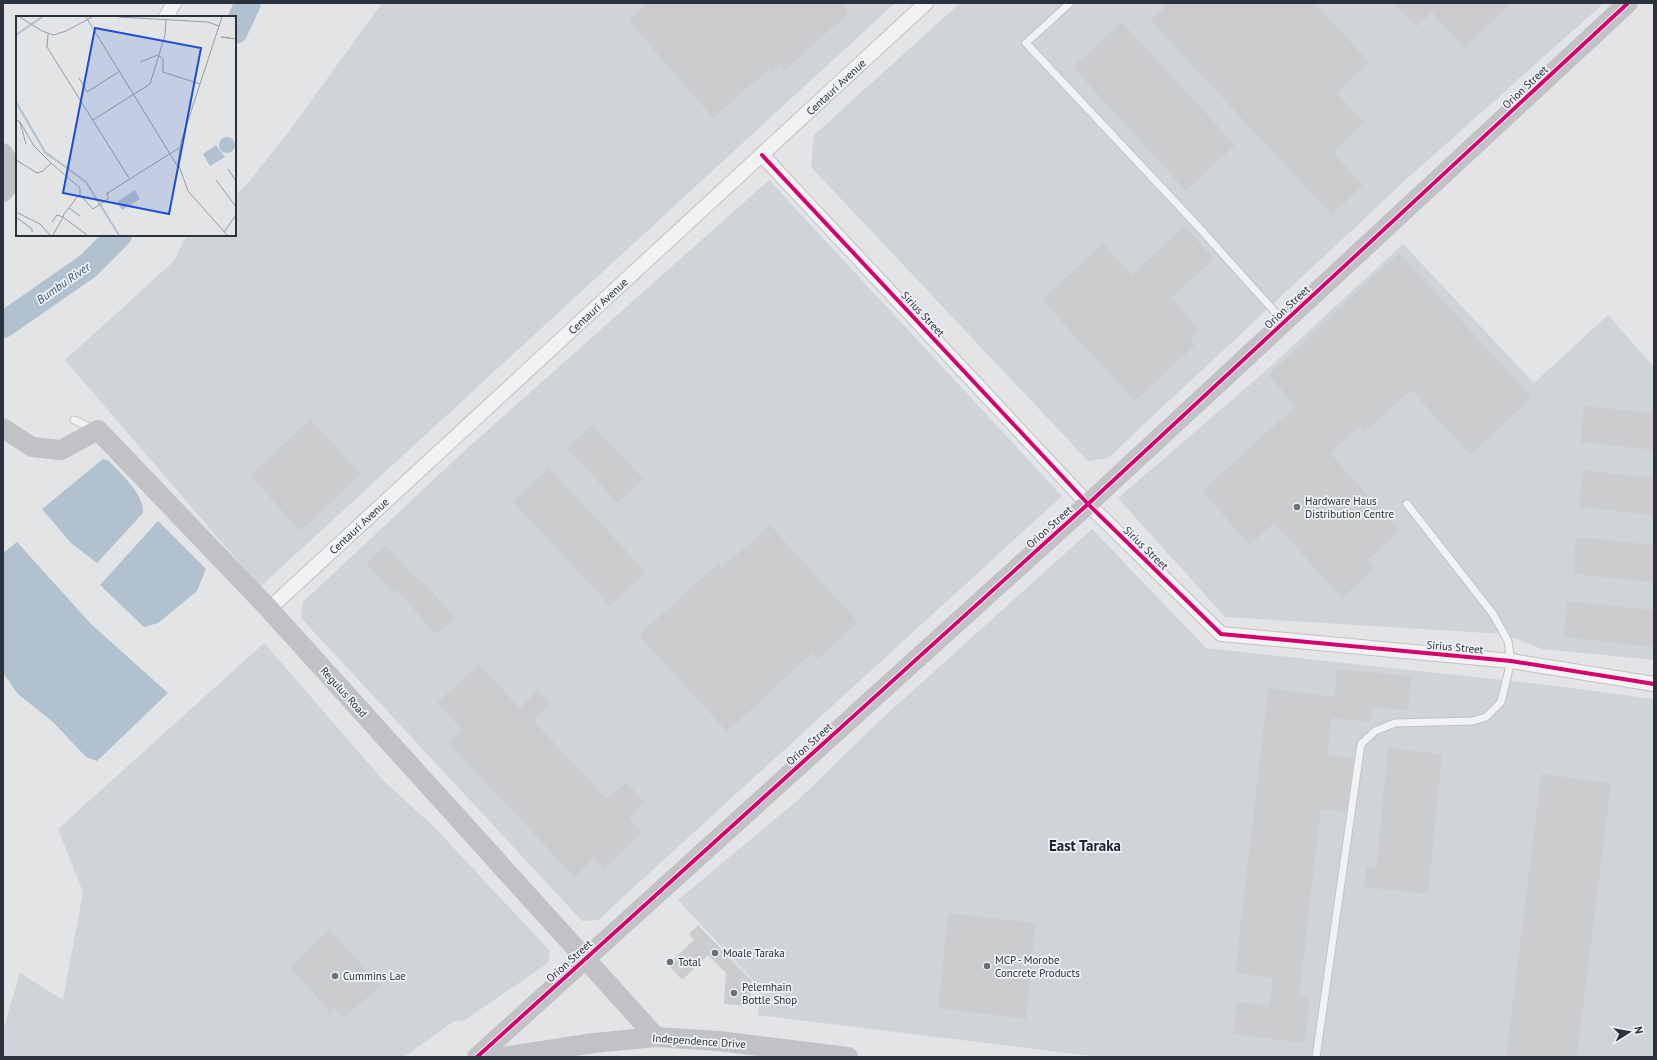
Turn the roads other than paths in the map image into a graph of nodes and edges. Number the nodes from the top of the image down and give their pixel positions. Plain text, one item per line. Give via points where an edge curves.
1 (174, 3) edge
2 (926, 3) edge
3 (1070, 3) edge
4 (1628, 3) edge
5 (167, 16) edge
6 (3, 153) edge
7 (762, 155) junction
8 (15, 171) edge
9 (3, 192) edge
10 (1284, 322) junction
11 (74, 420) dead end
12 (3, 428) edge
13 (98, 430) junction
14 (1088, 504) junction
15 (1407, 504) dead end
16 (269, 609) junction
17 (1511, 661) junction
18 (1654, 684) edge
19 (584, 959) junction
20 (656, 1037) junction
21 (477, 1057) edge
22 (503, 1057) edge
23 (848, 1057) edge
24 (1316, 1057) edge

1 - 5 street
2 - 7 street, Centauri Avenue
3 - 10 lane via 1026,43
4 - 10 street, Orion Street
6 - 8 street
7 - 14 street, Sirius Street
7 - 16 street, Centauri Avenue
8 - 9 street
10 - 14 street, Orion Street
11 - 13 lane
12 - 13 street via 32,447 61,450
13 - 16 street, Regulus Road
14 - 17 street, Sirius Street via 1221,634
14 - 19 street, Orion Street
15 - 17 lane via 1493,614 1508,641
16 - 19 street, Regulus Road
17 - 18 street, Sirius Street
17 - 24 lane via 1502,702 1486,717 1473,721 1395,723 1375,731 1361,744
19 - 20 street, Regulus Road
19 - 21 street, Orion Street
20 - 22 street, Independence Drive via 594,1043
20 - 23 street, Independence Drive via 719,1041

